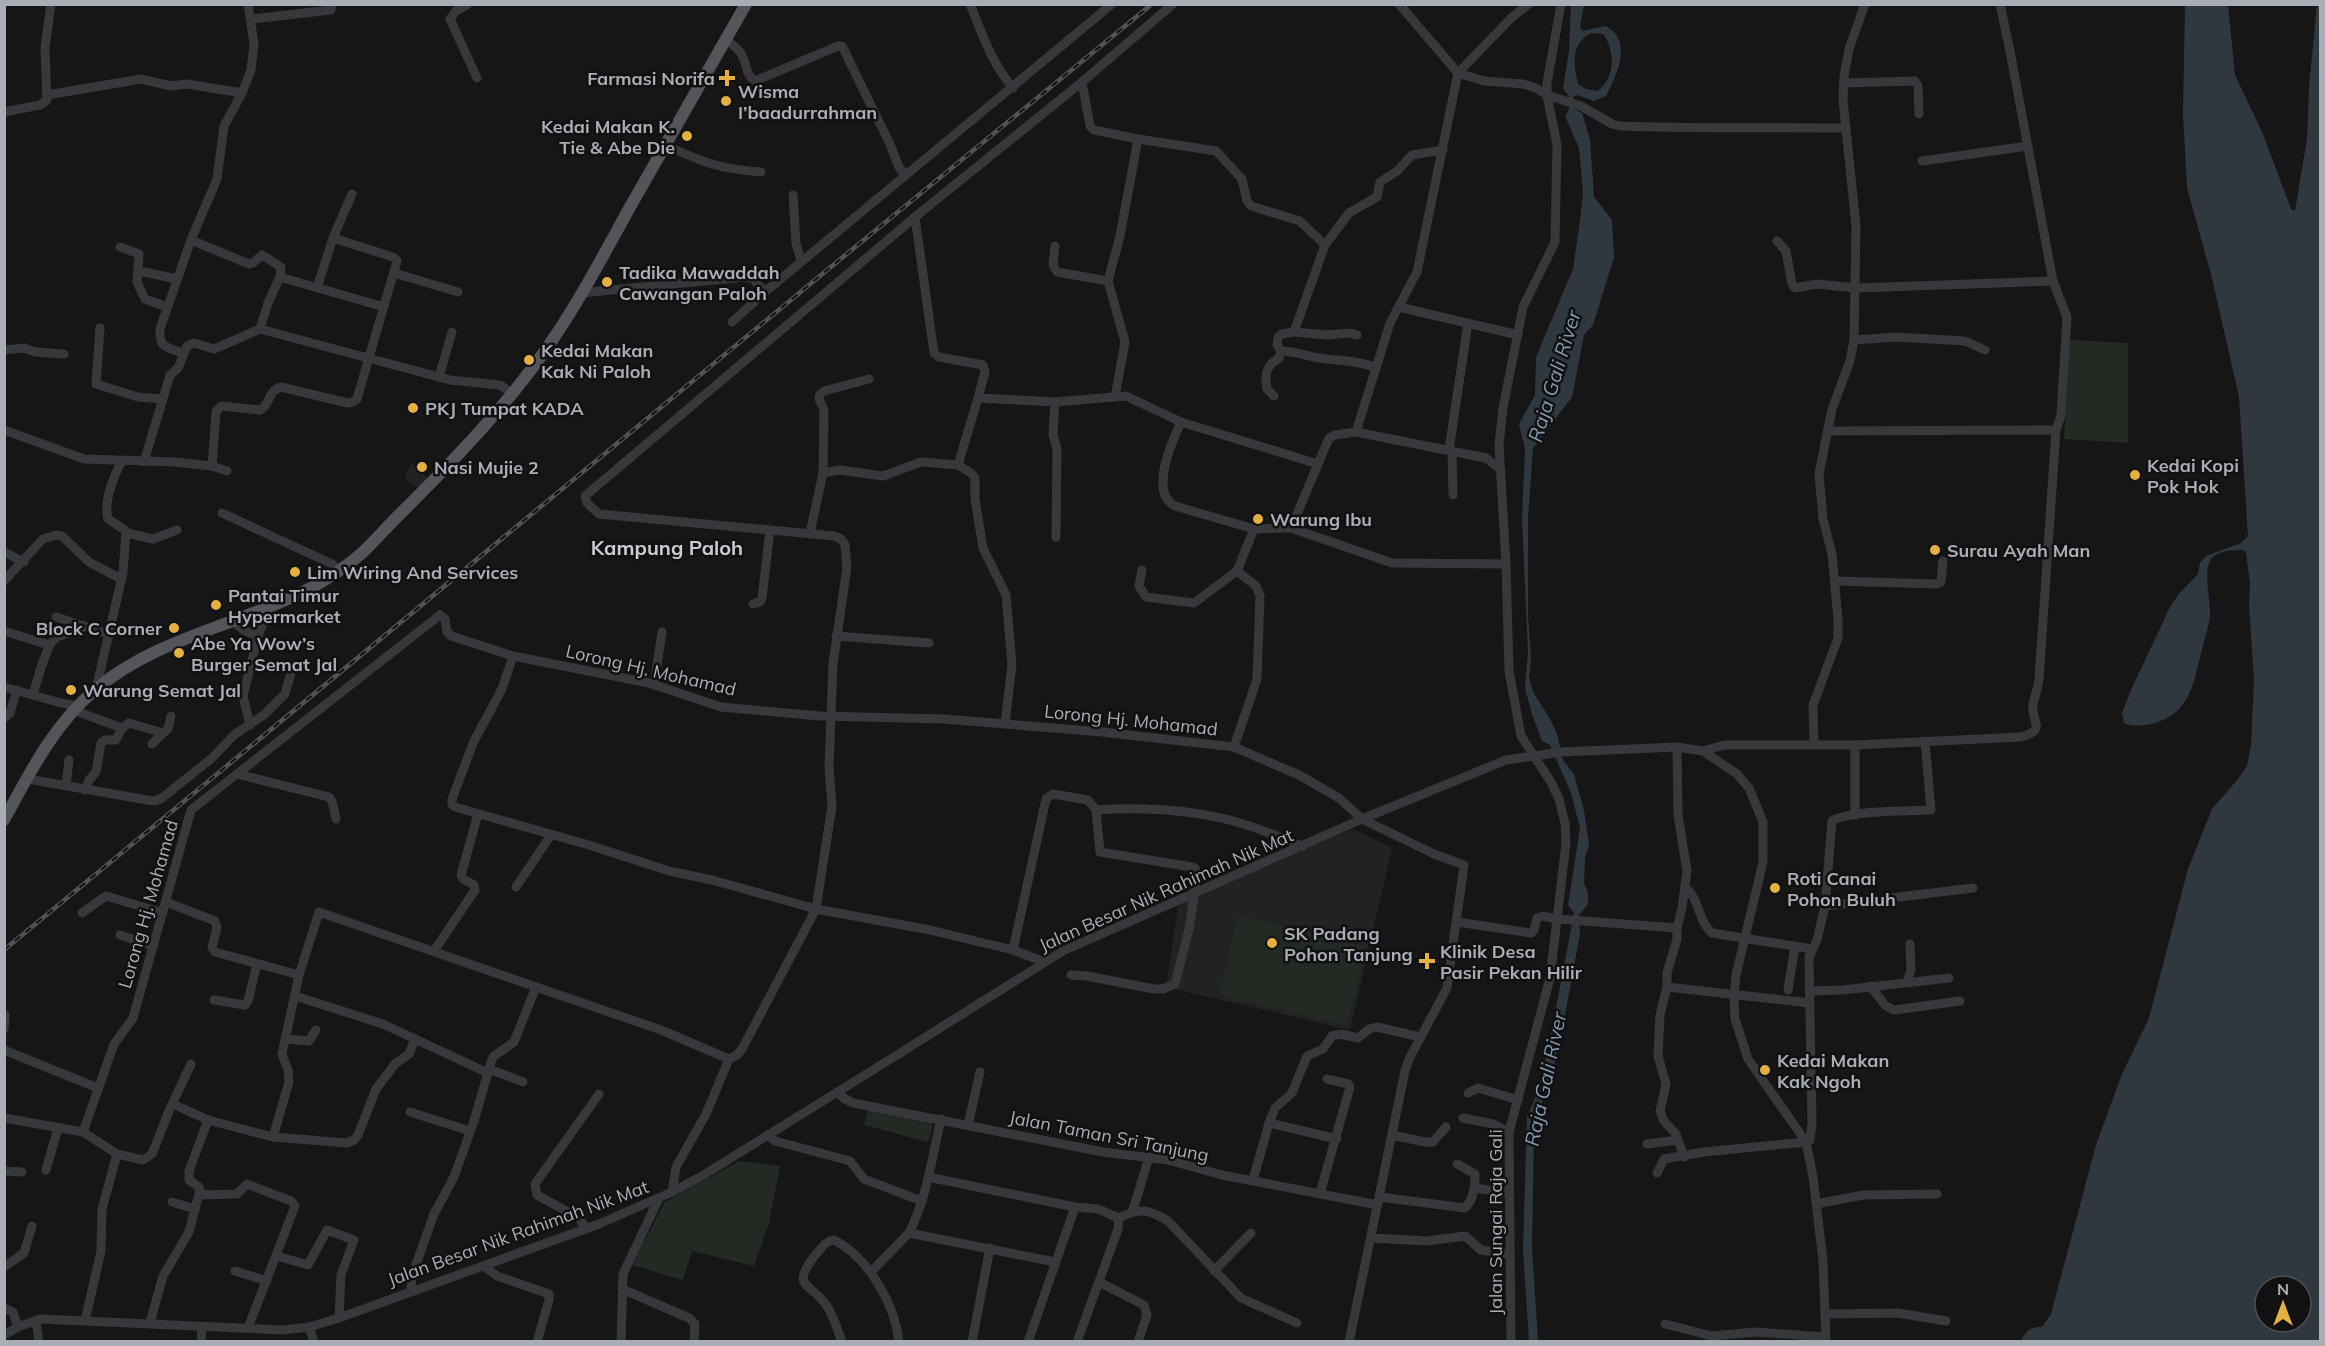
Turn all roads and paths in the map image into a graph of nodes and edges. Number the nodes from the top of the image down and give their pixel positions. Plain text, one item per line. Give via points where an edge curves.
1 (51, 4) edge
2 (248, 4) edge
3 (331, 4) edge
4 (746, 4) edge
5 (970, 4) edge
6 (1112, 4) edge
7 (1173, 4) edge
8 (1400, 4) edge
9 (1530, 4) edge
10 (1561, 4) edge
11 (1865, 4) edge
12 (2000, 4) edge
13 (467, 5) edge
14 (252, 19) junction
15 (725, 40) junction
16 (1458, 74) junction
17 (477, 78) dead end
18 (1082, 82) junction
19 (1844, 83) junction
20 (1013, 87) junction
21 (242, 93) junction
22 (47, 95) junction
23 (1547, 95) junction
24 (4, 112) edge
25 (1919, 114) dead end
26 (1846, 128) junction
27 (1138, 139) junction
28 (665, 145) junction
29 (2028, 146) junction
30 (1443, 150) junction
31 (1922, 161) dead end
32 (761, 172) dead end
33 (905, 175) junction
34 (352, 194) dead end
35 (793, 195) dead end
36 (915, 217) junction
37 (333, 238) junction
38 (191, 240) junction
39 (1777, 241) dead end
40 (1325, 245) junction
41 (1055, 246) dead end
42 (120, 247) dead end
43 (801, 261) junction
44 (139, 271) junction
45 (394, 273) junction
46 (280, 277) junction
47 (177, 279) junction
48 (1108, 281) junction
49 (2053, 281) junction
50 (317, 288) junction
51 (1856, 288) junction
52 (458, 292) dead end
53 (765, 292) junction
54 (581, 293) junction
55 (167, 307) junction
56 (384, 307) junction
57 (1399, 307) junction
58 (732, 322) dead end
59 (1468, 323) junction
60 (100, 328) dead end
61 (260, 329) junction
62 (452, 332) dead end
63 (1294, 332) junction
64 (1357, 335) dead end
65 (1518, 335) junction
66 (1854, 340) junction
67 (4, 350) edge
68 (1985, 350) dead end
69 (1281, 351) junction
70 (183, 353) junction
71 (64, 354) dead end
72 (370, 358) junction
73 (1376, 368) junction
74 (439, 377) junction
75 (869, 379) dead end
76 (512, 393) junction
77 (1274, 396) dead end
78 (1115, 397) junction
79 (978, 398) junction
80 (162, 399) junction
81 (1055, 402) junction
82 (1181, 422) junction
83 (4, 430) edge
84 (2056, 430) junction
85 (1828, 431) junction
86 (1356, 432) junction
87 (1451, 450) junction
88 (122, 460) junction
89 (144, 462) junction
90 (1318, 464) junction
91 (957, 465) junction
92 (212, 466) junction
93 (1501, 470) junction
94 (227, 471) dead end
95 (823, 473) junction
96 (1453, 495) dead end
97 (222, 513) dead end
98 (1291, 528) junction
99 (177, 530) dead end
100 (770, 530) junction
101 (1254, 530) junction
102 (127, 533) junction
103 (810, 533) junction
104 (1056, 537) dead end
105 (4, 552) edge
106 (1943, 561) dead end
107 (24, 562) junction
108 (1506, 564) junction
109 (340, 570) junction
110 (1142, 570) dead end
111 (1237, 571) junction
112 (121, 579) junction
113 (4, 580) edge
114 (1835, 581) junction
115 (753, 603) dead end
116 (264, 609) junction
117 (56, 617) dead end
118 (232, 621) junction
119 (84, 626) junction
120 (4, 630) edge
121 (662, 632) dead end
122 (108, 634) junction
123 (258, 636) junction
124 (836, 636) junction
125 (929, 643) dead end
126 (49, 645) junction
127 (513, 656) junction
128 (292, 669) dead end
129 (654, 685) junction
130 (4, 687) edge
131 (96, 689) junction
132 (17, 690) junction
133 (33, 695) junction
134 (75, 708) junction
135 (171, 716) dead end
136 (832, 716) junction
137 (4, 718) edge
138 (1005, 724) junction
139 (250, 725) junction
140 (122, 728) junction
141 (163, 733) junction
142 (1925, 741) junction
143 (152, 744) dead end
144 (1814, 744) junction
145 (1855, 745) junction
146 (1234, 747) junction
147 (1677, 747) junction
148 (1702, 751) junction
149 (1533, 756) junction
150 (69, 760) dead end
151 (237, 774) junction
152 (28, 779) junction
153 (66, 786) junction
154 (85, 790) junction
155 (1096, 810) junction
156 (6, 813) edge
157 (478, 814) junction
158 (1855, 815) junction
159 (336, 819) dead end
160 (1362, 819) junction
161 (550, 835) junction
162 (1303, 846) junction
163 (516, 887) dead end
164 (1685, 887) junction
165 (1973, 888) dead end
166 (1194, 894) junction
167 (166, 902) junction
168 (1826, 906) junction
169 (816, 909) junction
170 (82, 913) dead end
171 (163, 913) junction
172 (1557, 919) junction
173 (1457, 922) junction
174 (1677, 928) junction
175 (120, 935) dead end
176 (1743, 938) junction
177 (1910, 944) dead end
178 (154, 946) junction
179 (1794, 946) junction
180 (1812, 949) junction
181 (1013, 950) junction
182 (434, 951) junction
183 (1045, 962) junction
184 (257, 964) junction
185 (299, 975) junction
186 (1071, 975) dead end
187 (1949, 978) dead end
188 (1907, 982) junction
189 (1869, 986) junction
190 (536, 987) junction
191 (1667, 987) junction
192 (1788, 990) dead end
193 (1809, 991) junction
194 (1734, 995) junction
195 (294, 996) junction
196 (214, 1000) dead end
197 (1960, 1001) dead end
198 (1810, 1003) junction
199 (5, 1015) edge
200 (4, 1029) edge
201 (316, 1030) dead end
202 (1420, 1037) junction
203 (286, 1039) junction
204 (416, 1039) junction
205 (4, 1050) edge
206 (729, 1059) junction
207 (191, 1064) dead end
208 (488, 1071) junction
209 (980, 1072) dead end
210 (1327, 1079) dead end
211 (523, 1082) dead end
212 (98, 1088) junction
213 (837, 1092) junction
214 (1468, 1093) dead end
215 (599, 1094) dead end
216 (1518, 1100) junction
217 (173, 1104) junction
218 (411, 1112) dead end
219 (4, 1118) edge
220 (941, 1119) junction
221 (1463, 1119) dead end
222 (208, 1120) junction
223 (1269, 1123) junction
224 (968, 1125) junction
225 (1446, 1126) dead end
226 (58, 1128) junction
227 (470, 1131) junction
228 (83, 1132) junction
229 (1509, 1132) junction
230 (767, 1135) junction
231 (1392, 1135) junction
232 (273, 1137) junction
233 (1336, 1139) junction
234 (1678, 1140) junction
235 (1806, 1142) junction
236 (1647, 1144) dead end
237 (117, 1154) junction
238 (1684, 1156) junction
239 (1149, 1157) junction
240 (1457, 1164) dead end
241 (46, 1170) dead end
242 (4, 1171) edge
243 (22, 1173) dead end
244 (1658, 1173) dead end
245 (928, 1177) junction
246 (1253, 1180) junction
247 (1475, 1188) junction
248 (672, 1192) junction
249 (1320, 1193) junction
250 (1509, 1193) junction
251 (1937, 1194) dead end
252 (199, 1195) junction
253 (659, 1198) junction
254 (922, 1201) junction
255 (1379, 1201) junction
256 (172, 1202) dead end
257 (1816, 1204) junction
258 (1075, 1207) junction
259 (195, 1209) junction
260 (1133, 1210) junction
261 (1119, 1218) junction
262 (32, 1226) dead end
263 (586, 1229) junction
264 (909, 1233) junction
265 (1251, 1233) dead end
266 (1371, 1238) junction
267 (990, 1248) junction
268 (1510, 1254) junction
269 (277, 1256) junction
270 (1055, 1262) junction
271 (4, 1267) edge
272 (485, 1267) junction
273 (235, 1271) dead end
274 (872, 1271) junction
275 (1214, 1271) junction
276 (267, 1281) junction
277 (1098, 1282) junction
278 (622, 1289) junction
279 (411, 1290) junction
280 (4, 1308) edge
281 (1826, 1314) junction
282 (339, 1318) junction
283 (36, 1320) junction
284 (85, 1321) junction
285 (1946, 1321) dead end
286 (150, 1323) junction
287 (1297, 1323) dead end
288 (1665, 1324) dead end
289 (18, 1326) junction
290 (202, 1327) junction
291 (309, 1327) junction
292 (248, 1328) junction
293 (4, 1335) edge
294 (1826, 1339) edge
295 (39, 1341) edge
296 (201, 1341) edge
297 (314, 1341) edge
298 (537, 1341) edge
299 (621, 1341) edge
300 (694, 1341) edge
301 (842, 1341) edge
302 (899, 1341) edge
303 (972, 1341) edge
304 (1028, 1341) edge
305 (1077, 1341) edge
306 (1138, 1341) edge
307 (1349, 1341) edge
308 (1511, 1341) edge

1 - 22 street via 45,48
2 - 14 street
3 - 14 street via 331,10
4 - 15 main road
5 - 20 street via 994,63
6 - 20 street
7 - 18 street
8 - 16 street
9 - 16 street via 1512,17
10 - 23 street
11 - 19 street via 1849,50
12 - 29 street
13 - 17 street via 450,19
14 - 21 street via 251,70
15 - 28 main road
15 - 33 street via 744,55 748,73 755,81 842,46
16 - 23 street via 1523,84
16 - 30 street
18 - 27 street via 1092,129
18 - 36 street
19 - 25 street via 1915,81
19 - 26 street
20 - 33 street
21 - 22 street via 141,79
21 - 38 street via 224,126 217,179
22 - 24 street via 40,105
23 - 26 street via 1581,106 1620,126
23 - 65 street, Jalan Sungai Raja Gali via 1557,145 1554,243 1524,305
26 - 51 street via 1856,226
27 - 40 street via 1216,151 1242,179 1251,206 1300,221
27 - 48 street
28 - 32 street via 729,170
28 - 54 main road
29 - 31 street
29 - 49 street
30 - 40 street via 1412,155 1380,182 1377,196 1348,214
30 - 57 street via 1417,272
33 - 43 street
34 - 37 street
35 - 43 street
36 - 79 street via 934,353 982,365 985,372
36 - 100 street via 585,498 600,514
37 - 45 street via 395,258
37 - 50 street
38 - 46 street via 249,264 264,256 281,267
38 - 47 street
39 - 51 street via 1786,251 1794,287 1817,284
40 - 63 street
41 - 48 street via 1053,265 1057,272
42 - 44 street via 139,254
43 - 53 street
44 - 47 street
44 - 55 street via 137,282 145,299
45 - 52 street
45 - 56 street
46 - 50 street
46 - 61 street
47 - 55 street
48 - 78 street via 1125,342
49 - 51 street
49 - 84 street via 2067,317 2061,416
50 - 56 street
51 - 66 street
53 - 54 street via 746,277
53 - 58 street
54 - 76 main road
55 - 70 street via 160,341
56 - 72 street
57 - 59 street
57 - 73 street via 1390,322
59 - 65 street
59 - 87 street
60 - 80 street via 96,384 138,397
61 - 70 street via 214,349 189,344
61 - 72 street
62 - 74 street
63 - 64 street
63 - 69 street via 1278,337
65 - 93 street, Jalan Sungai Raja Gali via 1503,407
66 - 68 street via 1896,337 1965,341
66 - 85 street
67 - 71 street via 24,348
69 - 73 street
69 - 77 street via 1267,370 1267,389
70 - 80 street
72 - 74 street
72 - 92 street via 353,402 281,387 271,392 260,410 218,408
73 - 86 street
74 - 76 street via 500,385
75 - 95 street via 820,394 824,410
76 - 109 main road via 422,493
78 - 81 street
78 - 82 street via 1126,396
79 - 81 street
79 - 91 street
80 - 89 street
81 - 104 street
82 - 90 street
82 - 101 street via 1168,449 1162,488 1167,500 1175,506
83 - 88 street via 84,459
84 - 85 street
84 - 142 street via 2039,679 2033,704 2036,729 2020,737
85 - 114 street via 1819,474 1820,499
86 - 87 street
86 - 90 street via 1329,438
87 - 93 street via 1487,459
87 - 96 street
88 - 89 street
88 - 102 street via 109,495 107,514
89 - 92 street
90 - 98 street
91 - 95 street via 921,462 881,476 840,470
91 - 138 street via 975,478 983,548 1006,595 1012,666
92 - 94 street
93 - 108 street, Jalan Sungai Raja Gali
95 - 103 street
97 - 109 street
98 - 101 street
98 - 108 street via 1392,563
99 - 102 street via 153,539
100 - 103 street
100 - 115 street via 762,598
101 - 111 street
102 - 112 street
103 - 124 street via 837,536 845,545 848,567
105 - 107 street
106 - 114 street via 1943,578 1936,584
107 - 112 street via 43,539 62,536 89,562
107 - 113 street
108 - 149 street, Jalan Sungai Raja Gali via 1509,671 1521,736
109 - 116 main road
110 - 111 street via 1139,586 1146,597 1188,604 1198,601
111 - 146 street via 1256,586 1260,596 1257,677
112 - 122 street
114 - 144 street via 1838,638 1813,705
116 - 118 main road
116 - 123 street
117 - 119 street
118 - 123 street
118 - 131 main road via 140,660
119 - 122 street
119 - 126 street via 57,636
120 - 126 street
121 - 129 street
122 - 131 street
123 - 139 street via 243,696
124 - 125 street
124 - 136 street
126 - 133 street
127 - 129 street, Lorong Hj. Mohamad
127 - 151 street, Lorong Hj. Mohamad via 449,636 445,618 440,615
127 - 157 street via 452,799 455,807
128 - 139 street via 285,694
129 - 136 street, Lorong Hj. Mohamad via 721,707
130 - 132 street
131 - 134 main road
132 - 133 street
132 - 137 street via 10,713
133 - 134 street
134 - 140 street
134 - 152 main road
135 - 141 street
136 - 138 street, Lorong Hj. Mohamad via 944,718
136 - 169 street via 832,806
138 - 146 street, Lorong Hj. Mohamad
139 - 154 street via 159,799
140 - 141 street via 129,723
140 - 154 street via 116,740 101,743 96,772
141 - 143 street
142 - 145 street
142 - 158 street via 1931,810
144 - 145 street
144 - 148 street via 1724,745
145 - 158 street
146 - 160 street, Lorong Hj. Mohamad via 1309,781 1339,798
147 - 148 street, Jalan Besar Nik Rahimah Nik Mat
147 - 149 street, Jalan Besar Nik Rahimah Nik Mat
147 - 164 street via 1678,815 1687,866
148 - 176 street, Jalan Besar Nik Rahimah Nik Mat via 1737,774 1749,788 1763,822 1763,862
149 - 160 street, Jalan Besar Nik Rahimah Nik Mat via 1506,760
149 - 172 street, Jalan Sungai Raja Gali via 1551,782 1565,823
150 - 153 street
151 - 159 street via 328,797
151 - 167 street, Lorong Hj. Mohamad via 191,810
152 - 153 street
152 - 156 main road
153 - 154 street
155 - 162 street via 1134,807 1187,811 1235,821
155 - 166 street via 1100,852 1192,867 1197,872
155 - 181 street via 1082,797 1048,796
157 - 161 street
157 - 182 street via 461,874 475,890
158 - 168 street via 1837,818 1830,826
160 - 162 street, Jalan Besar Nik Rahimah Nik Mat
160 - 173 street, Lorong Hj. Mohamad via 1464,865
161 - 163 street
161 - 169 street
162 - 166 street, Jalan Besar Nik Rahimah Nik Mat
164 - 174 street
164 - 176 street via 1692,892 1704,927 1712,933
165 - 168 street
166 - 183 street, Jalan Besar Nik Rahimah Nik Mat via 1081,942
166 - 186 street via 1175,984 1154,989
167 - 171 street, Lorong Hj. Mohamad
167 - 184 street via 215,921 215,952
168 - 180 street
169 - 181 street
169 - 206 street via 742,1049
170 - 171 street via 106,896
171 - 178 street, Lorong Hj. Mohamad
172 - 173 street via 1537,918 1530,933
172 - 174 street
172 - 216 street, Jalan Sungai Raja Gali via 1550,978
173 - 202 street, Lorong Hj. Mohamad via 1447,988
174 - 191 street
175 - 178 street
176 - 179 street
176 - 194 street, Jalan Besar Nik Rahimah Nik Mat
177 - 188 street via 1911,970
178 - 212 street, Lorong Hj. Mohamad via 132,1020 114,1044
179 - 180 street
179 - 192 street
180 - 193 street
181 - 183 street
182 - 185 street via 319,912
182 - 190 street
183 - 213 street, Jalan Besar Nik Rahimah Nik Mat
184 - 185 street
184 - 196 street via 245,1005
185 - 195 street
187 - 188 street
188 - 189 street
189 - 193 street
189 - 197 street via 1894,1010
190 - 206 street via 661,1030
190 - 208 street via 514,1042 494,1056
191 - 194 street
191 - 234 street via 1659,1019 1658,1056 1666,1084 1660,1111
193 - 198 street
194 - 198 street
194 - 235 street, Jalan Besar Nik Rahimah Nik Mat via 1735,1019 1748,1059
195 - 203 street
195 - 204 street via 383,1024
198 - 235 street via 1812,1136
199 - 200 street
201 - 203 street via 309,1041
202 - 223 street via 1377,1027 1358,1038 1332,1036 1323,1049 1307,1056 1292,1093 1275,1108
202 - 231 street, Lorong Hj. Mohamad via 1405,1071
203 - 232 street via 282,1054 289,1082
204 - 208 street
204 - 232 street via 410,1054 395,1064 376,1089 354,1140 344,1144
205 - 212 street
206 - 248 street via 706,1114 676,1167
207 - 217 street
208 - 211 street
208 - 227 street
209 - 224 street
210 - 233 street via 1350,1087
212 - 228 street, Lorong Hj. Mohamad
213 - 220 street, Jalan Taman Sri Tanjung via 853,1103
213 - 230 street, Jalan Besar Nik Rahimah Nik Mat
214 - 216 street via 1478,1088
215 - 263 street via 535,1184 537,1195 579,1218
216 - 229 street, Jalan Sungai Raja Gali
217 - 222 street
217 - 237 street via 148,1159
218 - 227 street
219 - 226 street
220 - 224 street, Jalan Taman Sri Tanjung
220 - 245 street
221 - 229 street via 1493,1124
222 - 232 street
222 - 252 street via 188,1178 199,1186
223 - 233 street
223 - 246 street
224 - 239 street, Jalan Taman Sri Tanjung via 1083,1149
225 - 231 street via 1433,1142
226 - 228 street
226 - 241 street
227 - 279 street via 454,1177 434,1214 412,1276
228 - 237 street
229 - 250 street, Jalan Sungai Raja Gali
230 - 248 street, Jalan Besar Nik Rahimah Nik Mat
230 - 254 street via 775,1141 850,1161 864,1179
231 - 255 street, Lorong Hj. Mohamad
233 - 249 street
234 - 236 street
234 - 238 street
235 - 238 street
235 - 257 street, Jalan Besar Nik Rahimah Nik Mat
237 - 284 street via 102,1209 101,1251
238 - 244 street via 1664,1159
239 - 246 street, Jalan Taman Sri Tanjung
239 - 260 street
240 - 247 street via 1473,1171
242 - 243 street
245 - 254 street
245 - 258 street
246 - 249 street, Jalan Taman Sri Tanjung
247 - 250 street
247 - 255 street, Jalan Taman Sri Tanjung via 1469,1204 1462,1209
248 - 253 street, Jalan Besar Nik Rahimah Nik Mat
249 - 255 street, Jalan Taman Sri Tanjung
250 - 268 street, Jalan Sungai Raja Gali
251 - 257 street via 1863,1195
252 - 259 street
252 - 269 street via 237,1194 247,1184 294,1203 295,1210
253 - 263 street, Jalan Besar Nik Rahimah Nik Mat
253 - 278 street via 626,1265
254 - 264 street
255 - 266 street, Lorong Hj. Mohamad
256 - 259 street
257 - 281 street, Jalan Besar Nik Rahimah Nik Mat
258 - 261 street via 1098,1209
258 - 270 street
259 - 286 street via 183,1244 163,1276
260 - 261 street
260 - 275 street via 1164,1219
261 - 277 street
262 - 271 street via 24,1254
263 - 272 street, Jalan Besar Nik Rahimah Nik Mat
264 - 267 street
264 - 274 street
265 - 275 street
266 - 268 street via 1427,1241 1466,1236 1481,1250
266 - 307 street, Lorong Hj. Mohamad
267 - 270 street
267 - 303 street
268 - 308 street, Jalan Sungai Raja Gali
269 - 276 street
269 - 282 street via 308,1265 327,1230 354,1240 341,1275
270 - 304 street
272 - 279 street, Jalan Besar Nik Rahimah Nik Mat
272 - 298 street via 497,1276 549,1294
273 - 276 street
274 - 301 street via 834,1240 825,1244 804,1269 805,1285 828,1307
274 - 302 street via 889,1305
275 - 287 street via 1240,1298
276 - 292 street
277 - 305 street
277 - 306 street via 1144,1305 1147,1315
278 - 299 street
278 - 300 street via 688,1318 695,1324
279 - 282 street, Jalan Besar Nik Rahimah Nik Mat
280 - 289 street via 13,1312
281 - 285 street via 1898,1313
281 - 294 street, Jalan Besar Nik Rahimah Nik Mat
282 - 291 street, Jalan Besar Nik Rahimah Nik Mat
283 - 284 street, Jalan Besar Nik Rahimah Nik Mat
283 - 289 street, Jalan Besar Nik Rahimah Nik Mat
283 - 295 street
284 - 286 street, Jalan Besar Nik Rahimah Nik Mat
286 - 290 street, Jalan Besar Nik Rahimah Nik Mat
288 - 294 street via 1712,1336 1756,1332
289 - 293 street, Jalan Besar Nik Rahimah Nik Mat
290 - 292 street, Jalan Besar Nik Rahimah Nik Mat
290 - 296 street
291 - 292 street, Jalan Besar Nik Rahimah Nik Mat
291 - 297 street

